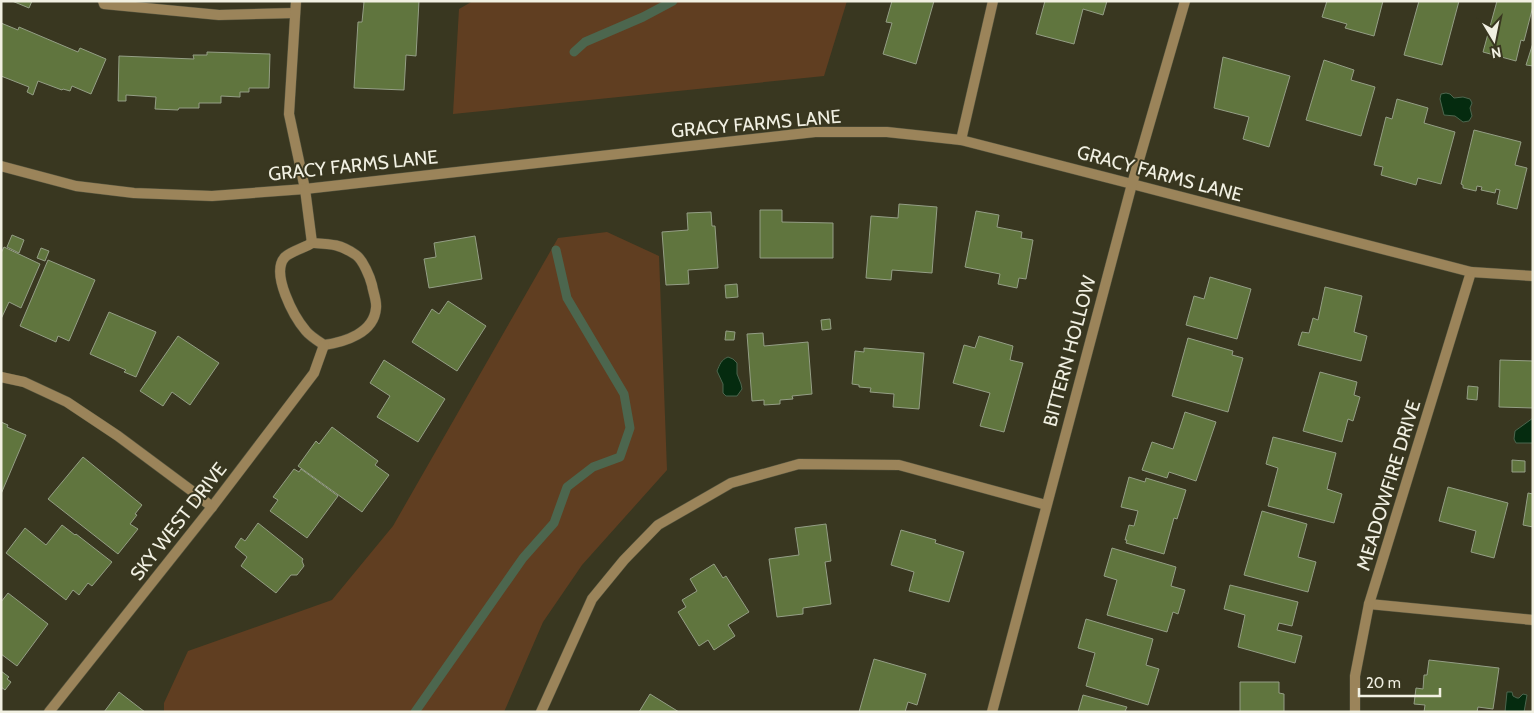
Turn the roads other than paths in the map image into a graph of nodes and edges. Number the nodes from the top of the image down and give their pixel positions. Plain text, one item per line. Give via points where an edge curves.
1 (103, 1) edge
2 (296, 1) edge
3 (993, 1) edge
4 (1185, 1) edge
5 (295, 13) junction
6 (961, 140) junction
7 (1, 166) edge
8 (1132, 184) junction
9 (305, 189) junction
10 (312, 243) junction
11 (1471, 272) junction
12 (1533, 276) edge
13 (324, 345) junction
14 (1, 377) edge
15 (1046, 505) junction
16 (212, 508) junction
17 (1369, 604) junction
18 (1533, 620) edge
19 (49, 712) edge
20 (541, 712) edge
21 (992, 712) edge
22 (1355, 712) edge

1 - 5 street via 104,4 219,15
2 - 5 street
3 - 6 street
4 - 8 street, BITTERN HOLLOW
5 - 9 street via 289,114
6 - 8 street, GRACY FARMS LANE
6 - 9 street, GRACY FARMS LANE via 887,132 815,132
7 - 9 street, GRACY FARMS LANE via 76,186 134,193 212,196
8 - 11 street, GRACY FARMS LANE
8 - 15 street, BITTERN HOLLOW
9 - 10 street
10 - 13 street via 285,257 279,278 306,332
10 - 13 street via 337,244 358,256 370,278 376,307 373,320 363,332 339,343
11 - 12 street, GRACY FARMS LANE
11 - 17 street, MEADOWFIRE DRIVE
13 - 16 street, SKY WEST DRIVE via 314,373
14 - 16 street via 24,382 67,402 118,436
15 - 20 street via 899,465 799,464 731,483 658,524 624,560 592,599
15 - 21 street, BITTERN HOLLOW
16 - 19 street, SKY WEST DRIVE
17 - 18 street
17 - 22 street, MEADOWFIRE DRIVE via 1355,676

